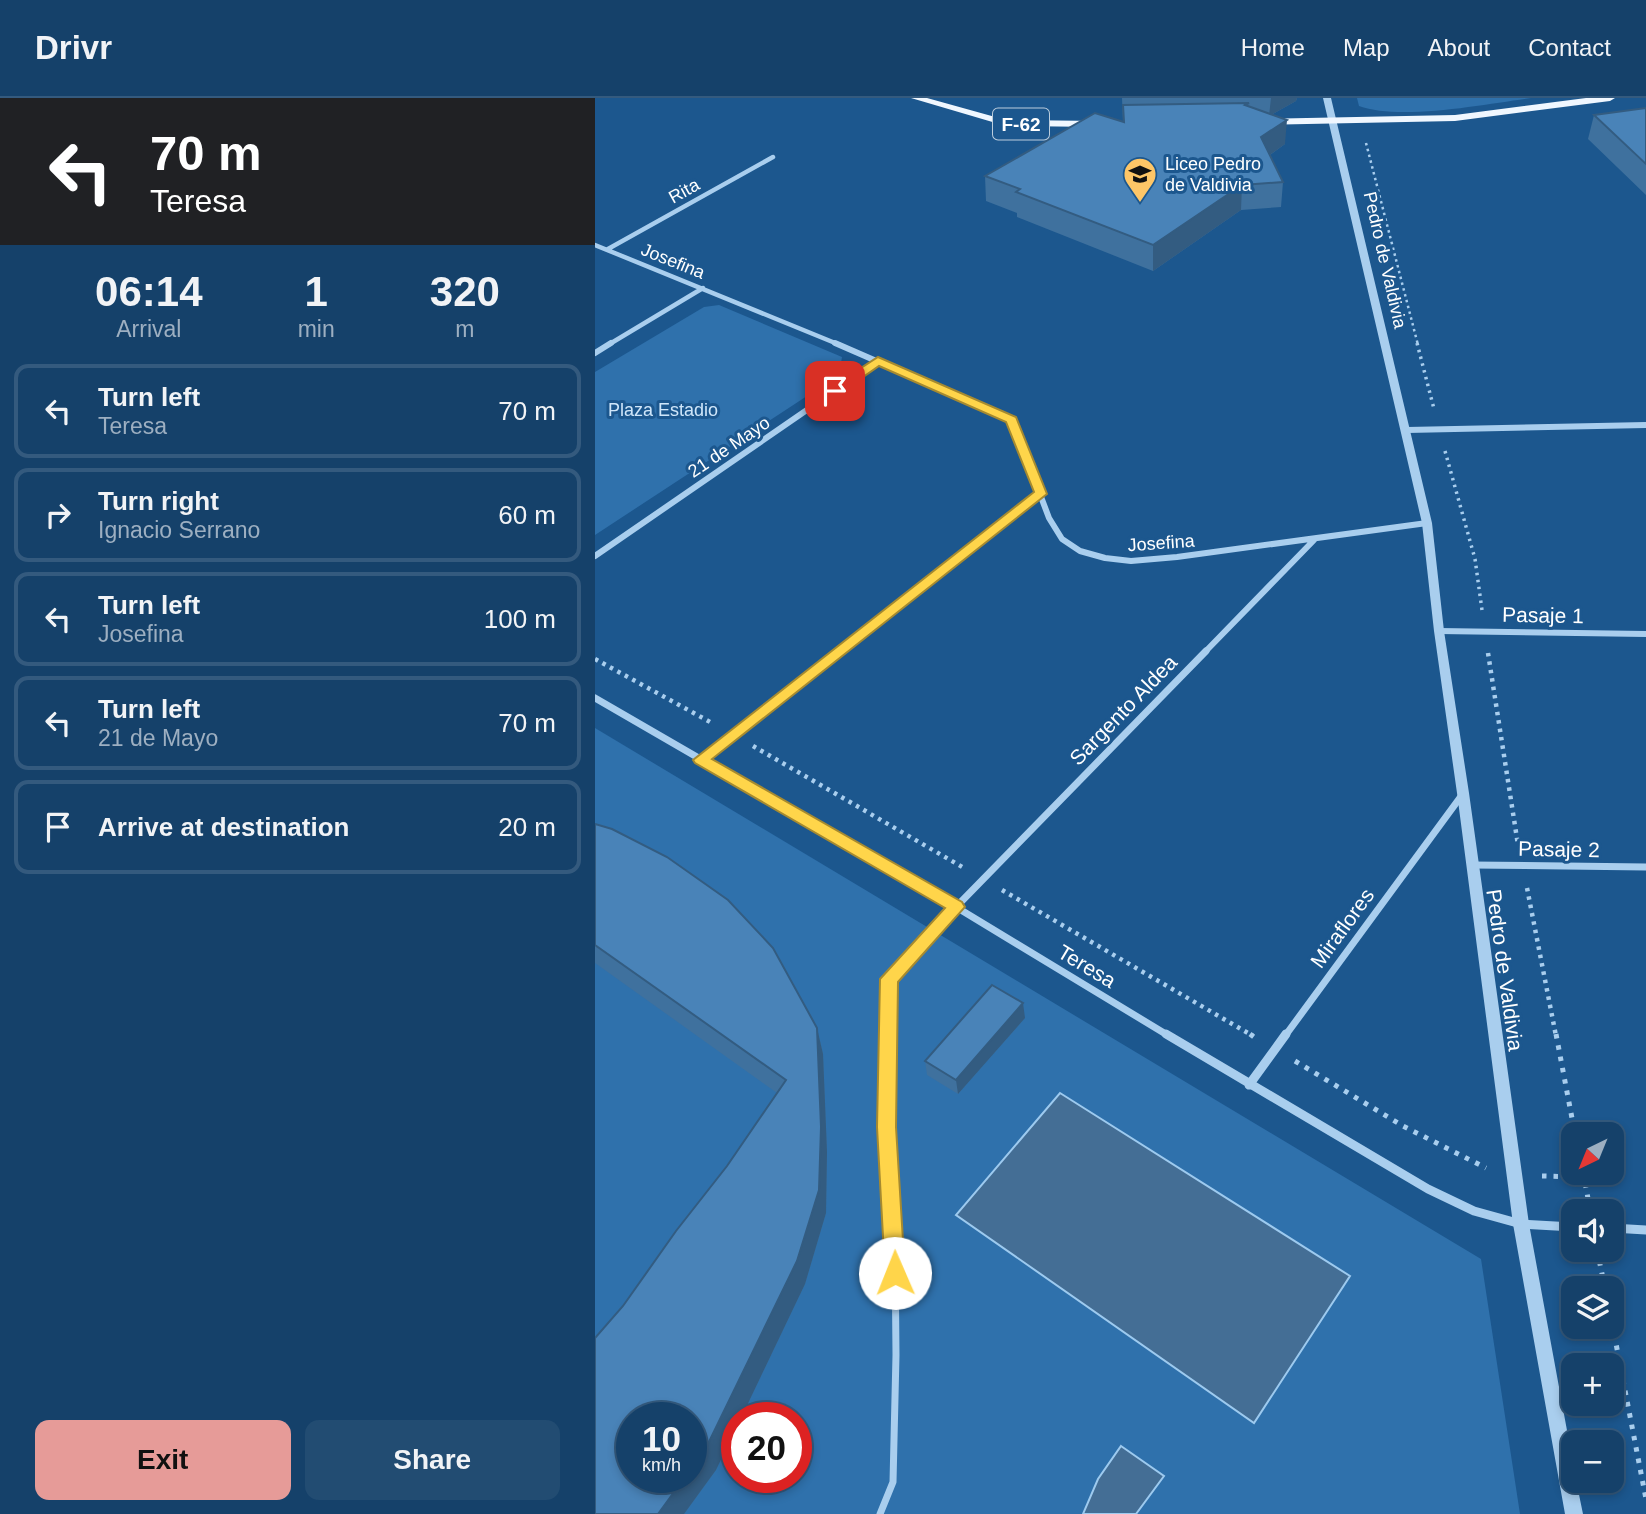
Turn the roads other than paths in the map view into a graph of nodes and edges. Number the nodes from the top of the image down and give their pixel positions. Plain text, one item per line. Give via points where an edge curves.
1 (916, 98) edge
2 (1327, 98) edge
3 (1609, 98) edge
4 (1334, 121) junction
5 (1246, 122) edge
6 (1115, 124) edge
7 (773, 157) dead end
8 (595, 245) edge
9 (608, 250) junction
10 (703, 288) junction
11 (595, 353) edge
12 (878, 361) junction
13 (1646, 425) edge
14 (1407, 430) junction
15 (1041, 494) junction
16 (1427, 523) junction
17 (1315, 539) junction
18 (595, 556) edge
19 (1439, 631) junction
20 (1646, 634) edge
21 (595, 698) edge
22 (701, 760) junction
23 (1463, 793) junction
24 (1471, 865) junction
25 (1646, 867) edge
26 (956, 907) junction
27 (1249, 1085) junction
28 (1521, 1224) junction
29 (1561, 1226) edge
30 (1624, 1229) edge
31 (1646, 1230) edge
32 (880, 1514) edge
33 (1574, 1514) edge

1 - 6 main road, F-62 via 1006,123
2 - 4 street, Pedro de Valdivia
3 - 4 main road via 1455,118
4 - 5 main road
4 - 14 street, Pedro de Valdivia
7 - 9 street, Rita
8 - 9 street, Josefina
9 - 10 street, Josefina
10 - 11 street
10 - 12 street, Josefina
12 - 15 street, Josefina via 1012,420
12 - 18 street, 21 de Mayo
13 - 14 street
14 - 16 street, Pedro de Valdivia
15 - 17 street, Josefina via 1062,540 1105,558 1177,558
15 - 22 street
16 - 17 street, Josefina
16 - 19 street, Pedro de Valdivia
17 - 26 street, Sargento Aldea
19 - 20 street, Pasaje 1
19 - 23 street, Pedro de Valdivia
21 - 22 street, Teresa
22 - 26 street, Teresa
23 - 24 street, Pedro de Valdivia
23 - 27 street, Miraflores
24 - 25 street, Pasaje 2
24 - 28 street, Pedro de Valdivia
26 - 27 street, Teresa
26 - 32 lane via 889,979 887,1127 895,1246 896,1368 893,1482
27 - 28 street, Teresa via 1428,1189 1474,1211
28 - 29 street, Teresa
28 - 33 street, Pedro de Valdivia
30 - 31 street

